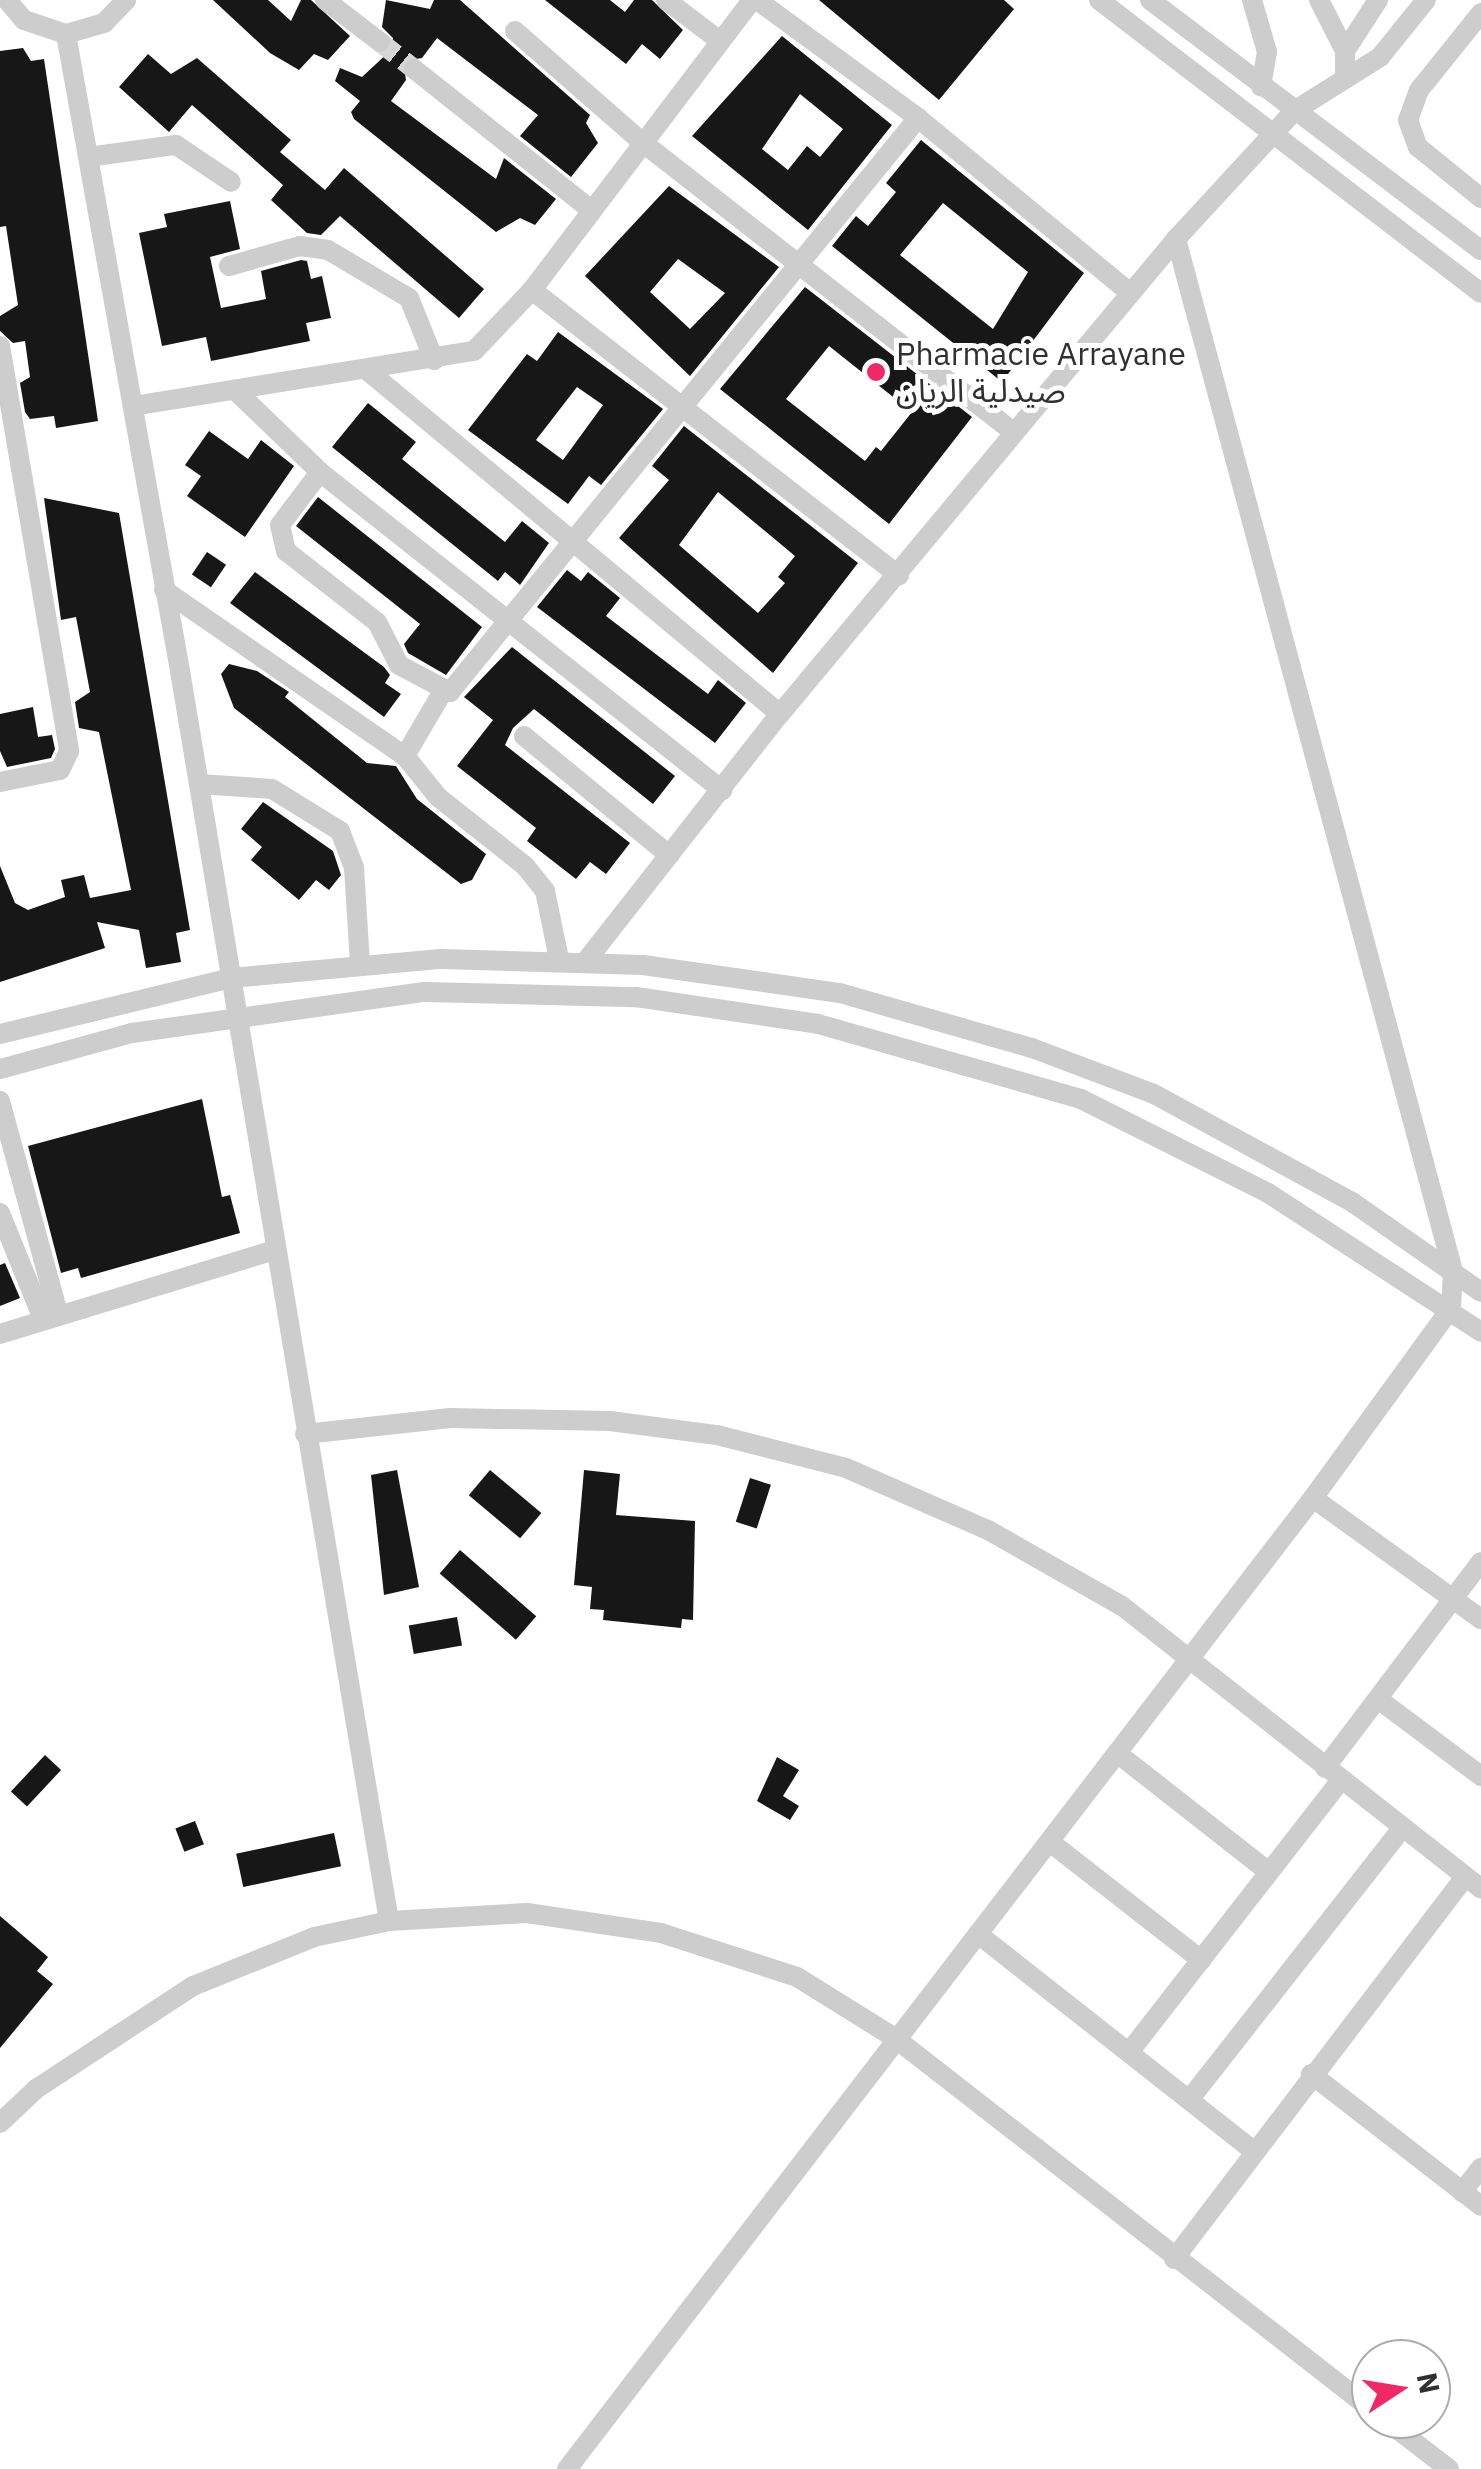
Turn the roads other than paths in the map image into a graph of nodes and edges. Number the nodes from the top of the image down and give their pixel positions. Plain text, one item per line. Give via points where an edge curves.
1 (7, 0) edge
2 (126, 0) edge
3 (325, 0) edge
4 (666, 0) edge
5 (754, 0) edge
6 (1099, 0) edge
7 (1150, 0) edge
8 (1252, 0) edge
9 (1319, 0) edge
10 (1378, 0) edge
11 (1426, 0) edge
12 (1481, 13) edge
13 (515, 32) dead end
14 (66, 34) junction
15 (720, 41) junction
16 (380, 42) tunnel mouth
17 (1346, 51) junction
18 (414, 69) tunnel mouth
19 (1345, 75) junction
20 (1261, 86) junction
21 (1294, 111) junction
22 (918, 118) junction
23 (1275, 134) junction
24 (642, 142) junction
25 (88, 156) junction
26 (231, 182) dead end
27 (1481, 198) edge
28 (590, 209) junction
29 (1176, 240) junction
30 (1481, 250) edge
31 (802, 262) junction
32 (230, 266) dead end
33 (532, 290) junction
34 (1130, 292) junction
35 (1481, 294) edge
36 (0, 346) edge
37 (434, 360) junction
38 (368, 371) junction
39 (238, 393) junction
40 (132, 406) junction
41 (685, 406) junction
42 (1013, 432) junction
43 (320, 472) junction
44 (574, 544) junction
45 (898, 576) junction
46 (164, 590) junction
47 (509, 624) junction
48 (442, 693) junction
49 (780, 714) junction
50 (524, 736) dead end
51 (404, 756) junction
52 (0, 782) edge
53 (199, 784) junction
54 (722, 790) junction
55 (669, 855) junction
56 (559, 959) junction
57 (586, 961) junction
58 (360, 964) junction
59 (231, 978) junction
60 (239, 1015) junction
61 (0, 1034) edge
62 (0, 1069) edge
63 (0, 1101) edge
64 (24, 1206) junction
65 (0, 1213) edge
66 (275, 1250) junction
67 (1454, 1271) junction
68 (1481, 1292) edge
69 (1481, 1304) edge
70 (1451, 1308) junction
71 (50, 1316) junction
72 (1481, 1332) edge
73 (0, 1334) edge
74 (306, 1434) junction
75 (1313, 1498) junction
76 (1481, 1562) edge
77 (1454, 1598) junction
78 (1481, 1619) edge
79 (1188, 1656) junction
80 (1378, 1700) junction
81 (1117, 1752) junction
82 (1332, 1775) junction
83 (1481, 1776) edge
84 (1402, 1828) junction
85 (1050, 1842) junction
86 (1269, 1872) junction
87 (1473, 1882) edge
88 (388, 1922) junction
89 (978, 1934) junction
90 (1201, 1960) junction
91 (895, 2038) junction
92 (1130, 2051) junction
93 (1311, 2074) junction
94 (1189, 2100) junction
95 (0, 2123) edge
96 (1254, 2151) junction
97 (1481, 2168) edge
98 (1462, 2192) junction
99 (1481, 2206) edge
100 (1174, 2258) junction
101 (1351, 2394) edge
102 (1410, 2439) edge
103 (570, 2468) edge
104 (1450, 2469) edge

1 - 14 street via 24,20
2 - 14 street via 104,23
3 - 16 street
4 - 15 street
5 - 15 street
5 - 22 street
6 - 23 street
7 - 20 street
8 - 20 street via 1267,52
9 - 17 street
10 - 17 street
11 - 19 street via 1380,57
12 - 27 street via 1408,114 1418,147
13 - 24 street
14 - 25 street
15 - 24 street
17 - 19 street
18 - 28 street
19 - 21 street
20 - 21 street
21 - 23 street
21 - 30 street
22 - 31 street
22 - 34 street
23 - 29 street
23 - 35 street
24 - 28 street
24 - 31 street
25 - 26 street via 176,145
25 - 40 street
28 - 33 street
29 - 34 street
29 - 67 street
31 - 41 street
31 - 42 street
32 - 37 street via 300,246 328,250 409,298
33 - 37 street via 486,343
33 - 41 street
34 - 42 street
36 - 52 street via 68,751 60,770
37 - 38 street
38 - 39 street
38 - 44 street
39 - 40 street
39 - 43 street
40 - 46 street
41 - 44 street
41 - 45 street
42 - 45 street
43 - 47 street
43 - 48 street via 280,524 284,548 377,622 399,665
44 - 47 street
44 - 49 street
45 - 49 street
46 - 51 street
46 - 53 street
47 - 48 street
47 - 54 street
48 - 51 street
49 - 54 street
50 - 55 street
51 - 56 street via 438,797 537,879 551,909
53 - 58 street via 272,789 340,832 354,868
53 - 59 street
54 - 55 street
55 - 57 street
56 - 57 street
56 - 58 street
57 - 67 street via 840,993 1032,1048 1154,1094 1249,1143
58 - 59 street
59 - 60 street
59 - 61 street
60 - 62 street via 132,1032
60 - 66 street
60 - 70 street via 372,996 498,990 636,997 818,1024 1082,1099 1268,1193
63 - 64 street
64 - 65 street
64 - 71 street
65 - 71 street
66 - 71 street
66 - 74 street
67 - 68 street
67 - 70 street
69 - 70 street
70 - 72 street
70 - 75 street
71 - 73 street
74 - 79 street via 531,1416 610,1421 780,1448 846,1468 1004,1538 1122,1606
74 - 88 street
75 - 77 street
75 - 79 street
76 - 77 street
77 - 78 street
77 - 80 street
79 - 81 street
79 - 82 street
80 - 82 street
80 - 83 street
81 - 85 street
81 - 86 street
82 - 84 street
82 - 86 street
84 - 87 street
84 - 94 street
85 - 89 street
85 - 90 street
86 - 90 street
87 - 93 street
88 - 91 street via 527,1913 661,1932 797,1978
88 - 95 street via 260,1954 194,1986 52,2078
89 - 91 street
89 - 92 street
90 - 92 street
91 - 100 street
91 - 103 street
92 - 94 street
93 - 96 street
93 - 98 street
94 - 96 street
96 - 100 street
97 - 98 street
98 - 99 street
100 - 101 street
102 - 104 street

